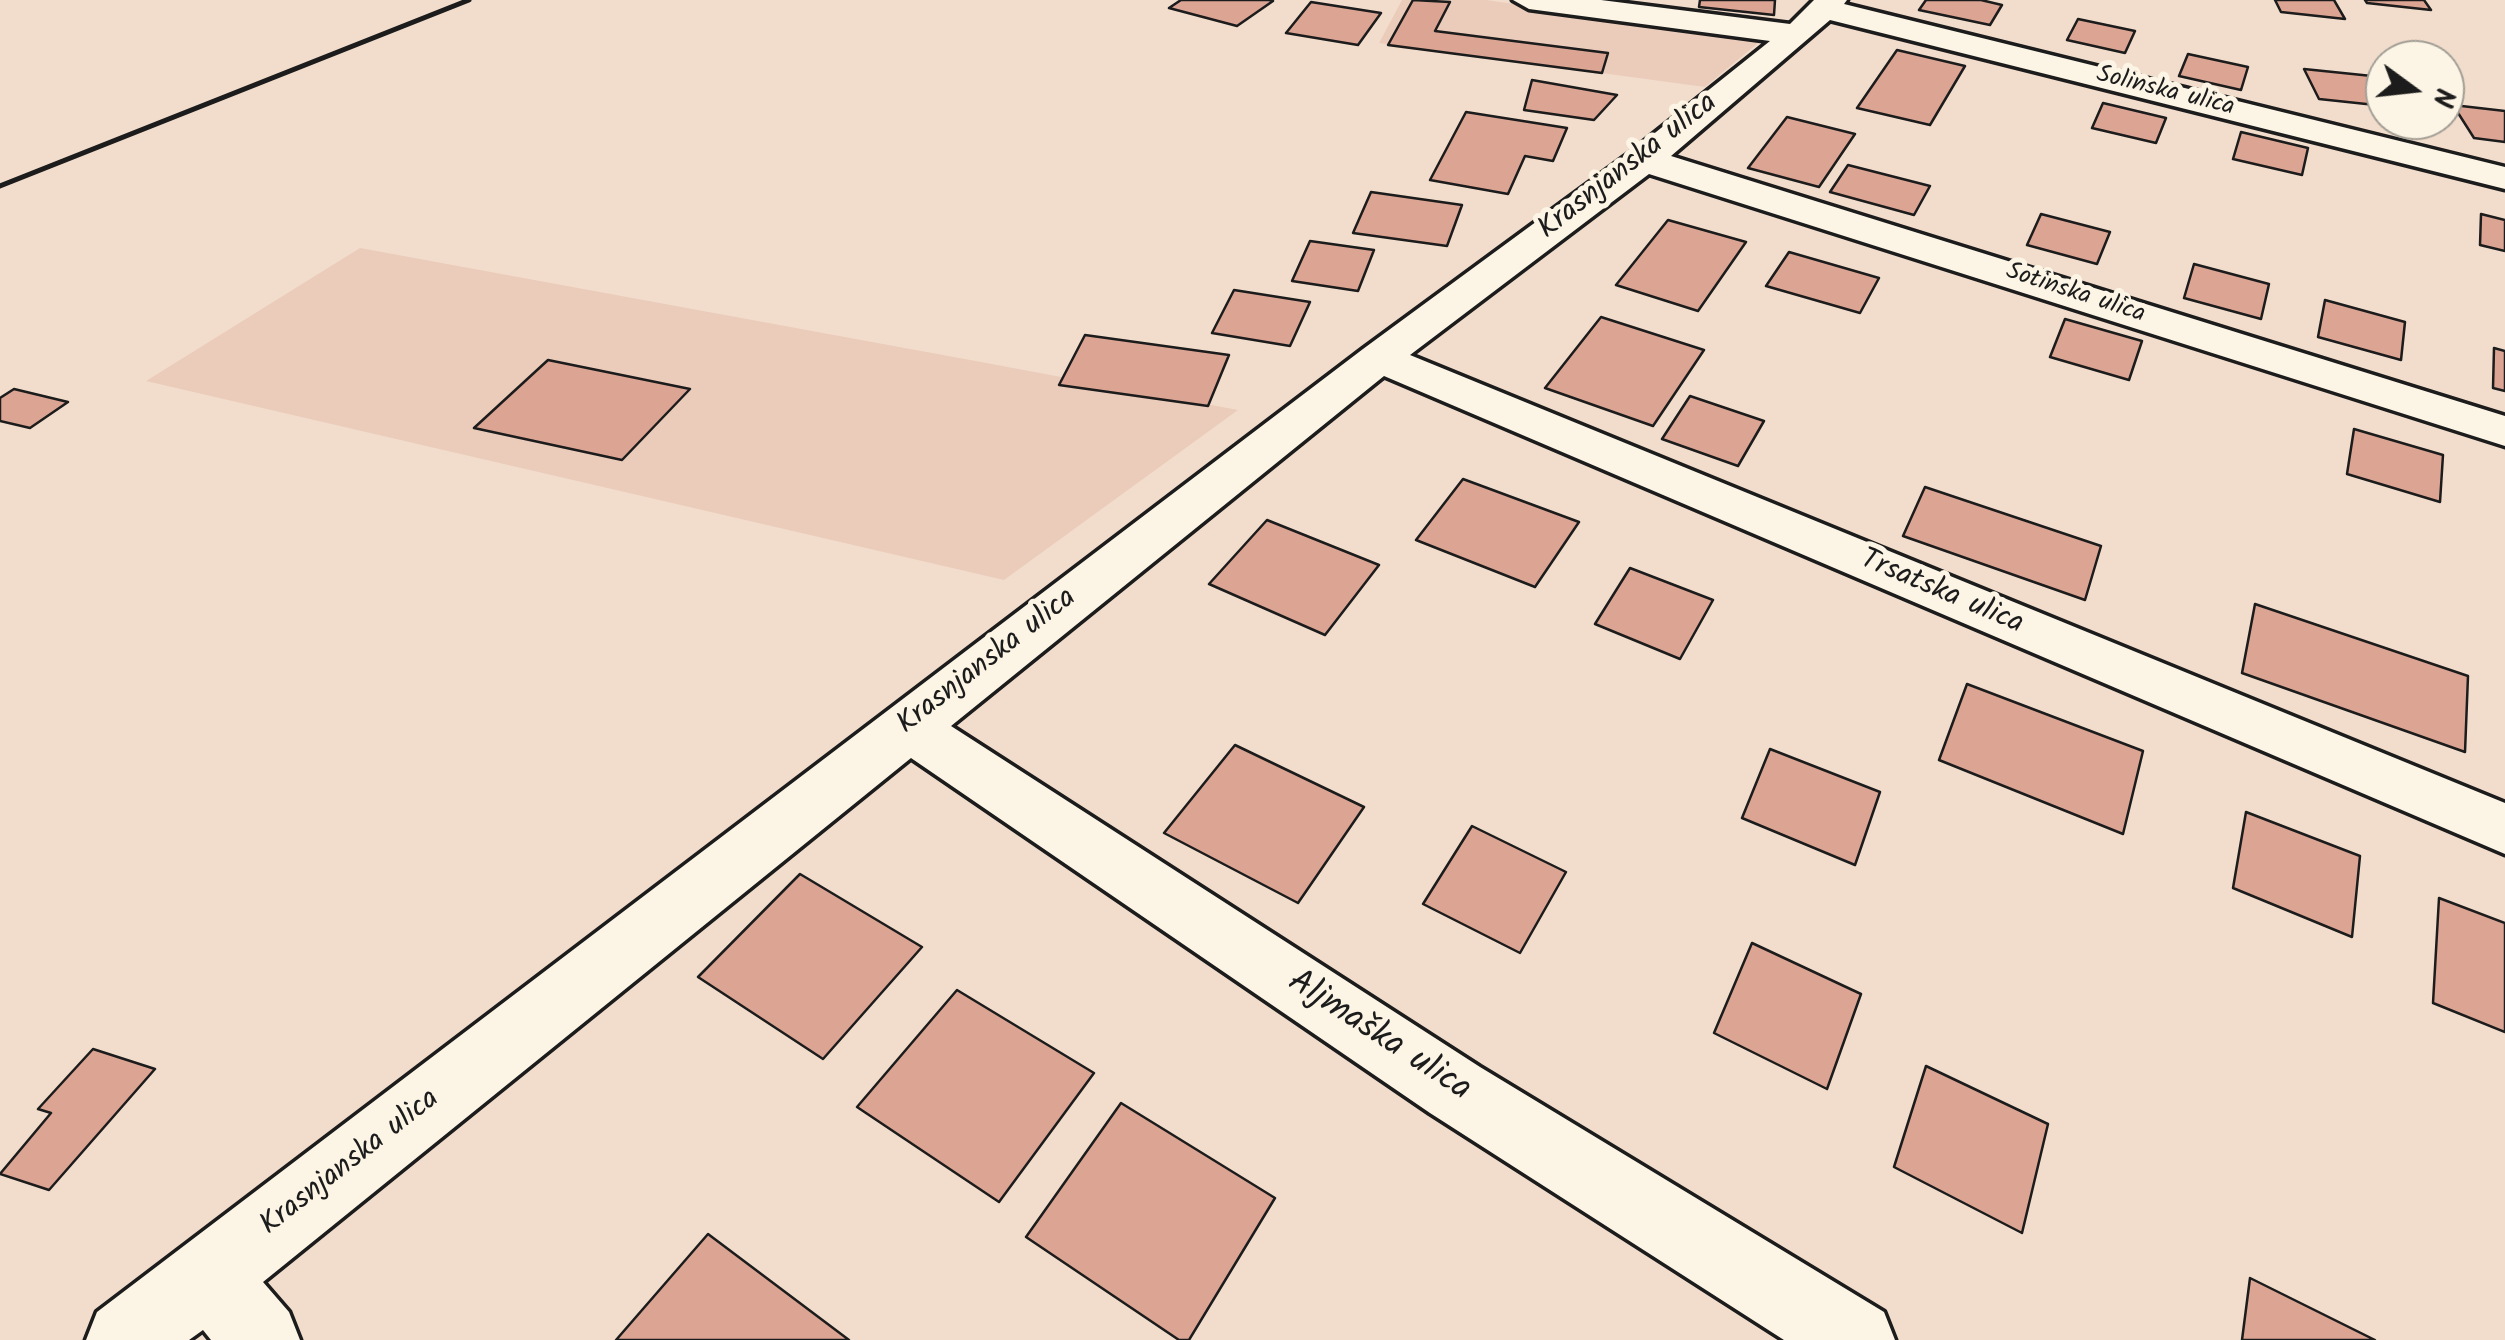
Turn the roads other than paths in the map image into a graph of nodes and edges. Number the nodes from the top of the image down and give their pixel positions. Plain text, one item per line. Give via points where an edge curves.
1 (1529, 0) edge
2 (1818, 15) edge
3 (1644, 160) junction
4 (2505, 178) edge
5 (1379, 358) junction
6 (2505, 431) edge
7 (907, 726) junction
8 (2505, 829) edge
9 (209, 1276) junction
10 (125, 1340) edge
11 (261, 1340) edge
12 (1856, 1340) edge

1 - 2 street, Solinska ulica
2 - 3 street, Krasnjanska ulica
2 - 4 street, Solinska ulica
3 - 5 street, Krasnjanska ulica
3 - 6 street, Sotinska ulica
5 - 7 street, Krasnjanska ulica
5 - 8 street, Trsatska ulica
7 - 9 street, Krasnjanska ulica
7 - 12 street, Aljmaška ulica via 1455,1090
9 - 10 street, Krasnjanska ulica
9 - 11 street

